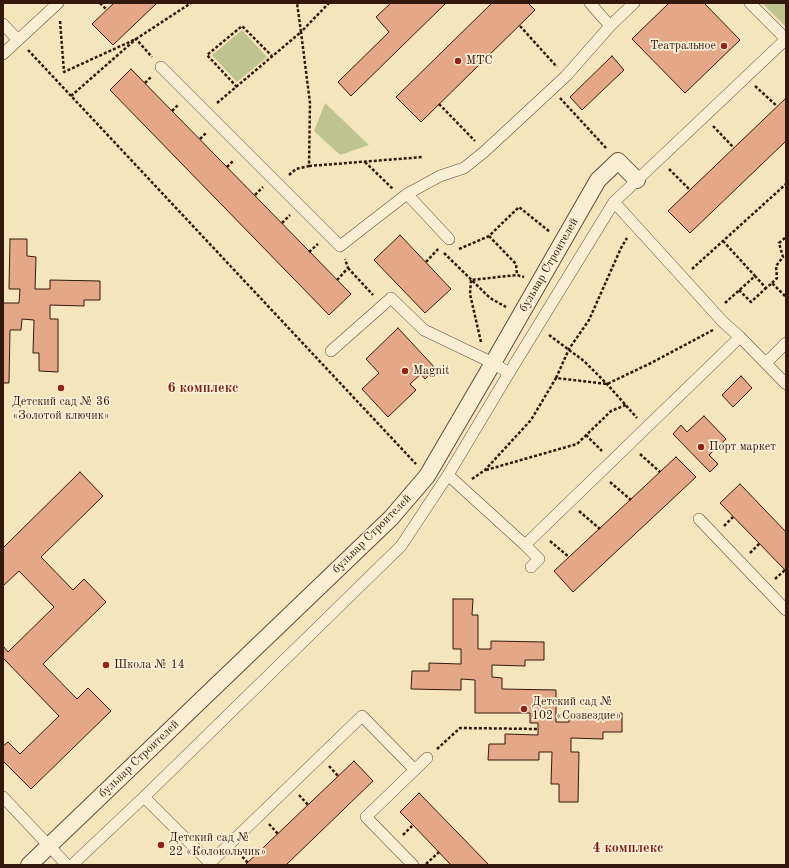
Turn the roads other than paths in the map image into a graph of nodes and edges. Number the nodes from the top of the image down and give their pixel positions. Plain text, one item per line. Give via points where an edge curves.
1 (58, 3) edge
2 (590, 3) edge
3 (634, 3) edge
4 (750, 3) edge
5 (3, 24) edge
6 (610, 26) junction
7 (786, 39) edge
8 (18, 40) junction
9 (3, 54) edge
10 (161, 67) road end
11 (637, 180) junction
12 (404, 196) junction
13 (614, 202) junction
14 (449, 239) road end
15 (740, 337) junction
16 (786, 343) edge
17 (331, 351) dead end
18 (490, 362) junction
19 (766, 363) junction
20 (509, 373) junction
21 (786, 384) edge
22 (448, 475) junction
23 (698, 520) dead end
24 (524, 545) junction
25 (531, 567) dead end
26 (786, 610) edge
27 (427, 758) road end
28 (415, 770) junction
29 (3, 797) edge
30 (144, 797) junction
31 (49, 845) junction
32 (29, 865) edge
33 (67, 865) edge
34 (72, 865) edge
35 (413, 865) edge

1 - 8 lane
2 - 6 lane
3 - 6 lane
4 - 7 lane
5 - 8 lane
6 - 12 lane via 566,76 484,152 464,168 440,176
7 - 11 lane
8 - 9 lane
10 - 12 lane via 340,246
11 - 13 lane
11 - 18 street, бульвар Строителей via 618,161 598,180 540,283
12 - 14 lane
13 - 15 lane via 724,323
13 - 20 lane
15 - 19 lane
15 - 24 lane
16 - 19 lane
17 - 18 lane via 391,298 424,330
18 - 20 lane
18 - 31 street, бульвар Строителей via 427,476 391,518
19 - 21 lane
20 - 22 lane
22 - 24 lane
22 - 30 lane via 401,546
23 - 26 lane
24 - 25 lane via 539,559
27 - 28 lane
28 - 30 lane via 362,716 210,863
28 - 35 lane via 366,817
29 - 31 lane
30 - 34 lane
31 - 32 street, бульвар Строителей
31 - 33 lane

